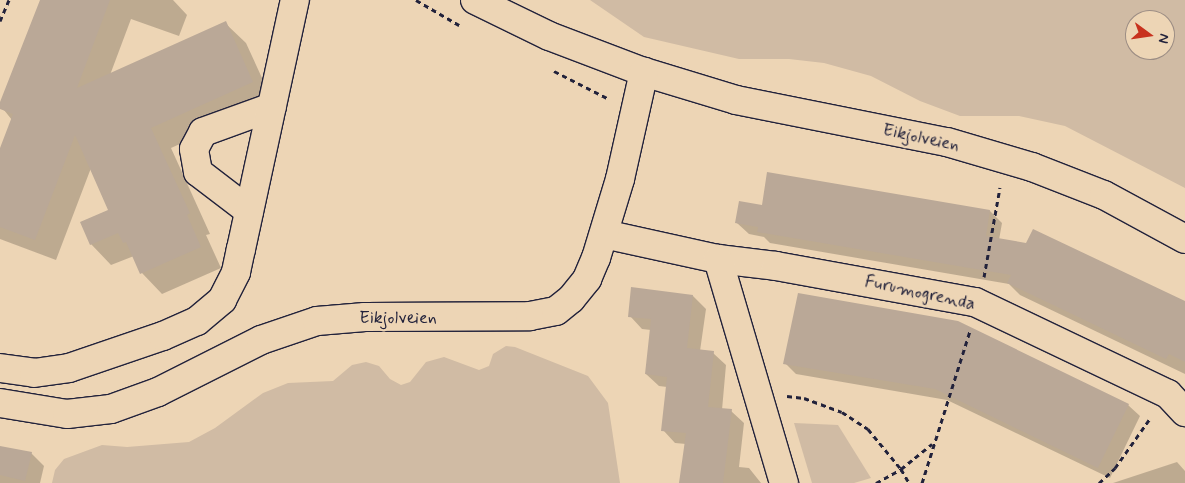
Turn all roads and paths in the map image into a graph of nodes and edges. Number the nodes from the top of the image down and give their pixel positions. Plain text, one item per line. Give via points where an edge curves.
1 (9, 0) edge
2 (294, 0) edge
3 (475, 0) edge
4 (0, 21) edge
5 (644, 72) junction
6 (272, 106) junction
7 (1004, 159) junction
8 (249, 211) junction
9 (604, 234) junction
10 (1185, 239) edge
11 (718, 259) junction
12 (975, 302) junction
13 (0, 368) edge
14 (759, 399) junction
15 (0, 403) edge
16 (1176, 403) edge
17 (932, 443) junction
18 (902, 469) junction
19 (784, 483) edge
20 (876, 483) edge
21 (909, 483) edge
22 (922, 483) edge
23 (1099, 483) edge

1 - 4 path
2 - 6 street
3 - 5 street, Eikjolveien via 549,36
5 - 7 street, Eikjolveien via 736,100 947,142
5 - 9 street, Eikjolveien via 620,180
6 - 8 street
6 - 8 street via 203,132 194,149 198,172
7 - 10 street, Eikjolveien via 1104,195
7 - 12 path via 992,238
8 - 13 street via 229,287 222,300 197,321 69,368 34,373
9 - 11 street, Furumogrenda
9 - 15 street, Eikjolveien via 587,279 572,299 544,315 317,321 261,340 158,392 111,409 67,414
11 - 12 street, Furumogrenda via 776,266
11 - 14 street
12 - 16 street, Furumogrenda
12 - 17 path via 970,314 970,332
14 - 18 path via 778,395 804,398 842,412 868,429
14 - 19 street
16 - 23 path
17 - 18 path
17 - 22 path
18 - 20 path
18 - 21 path

